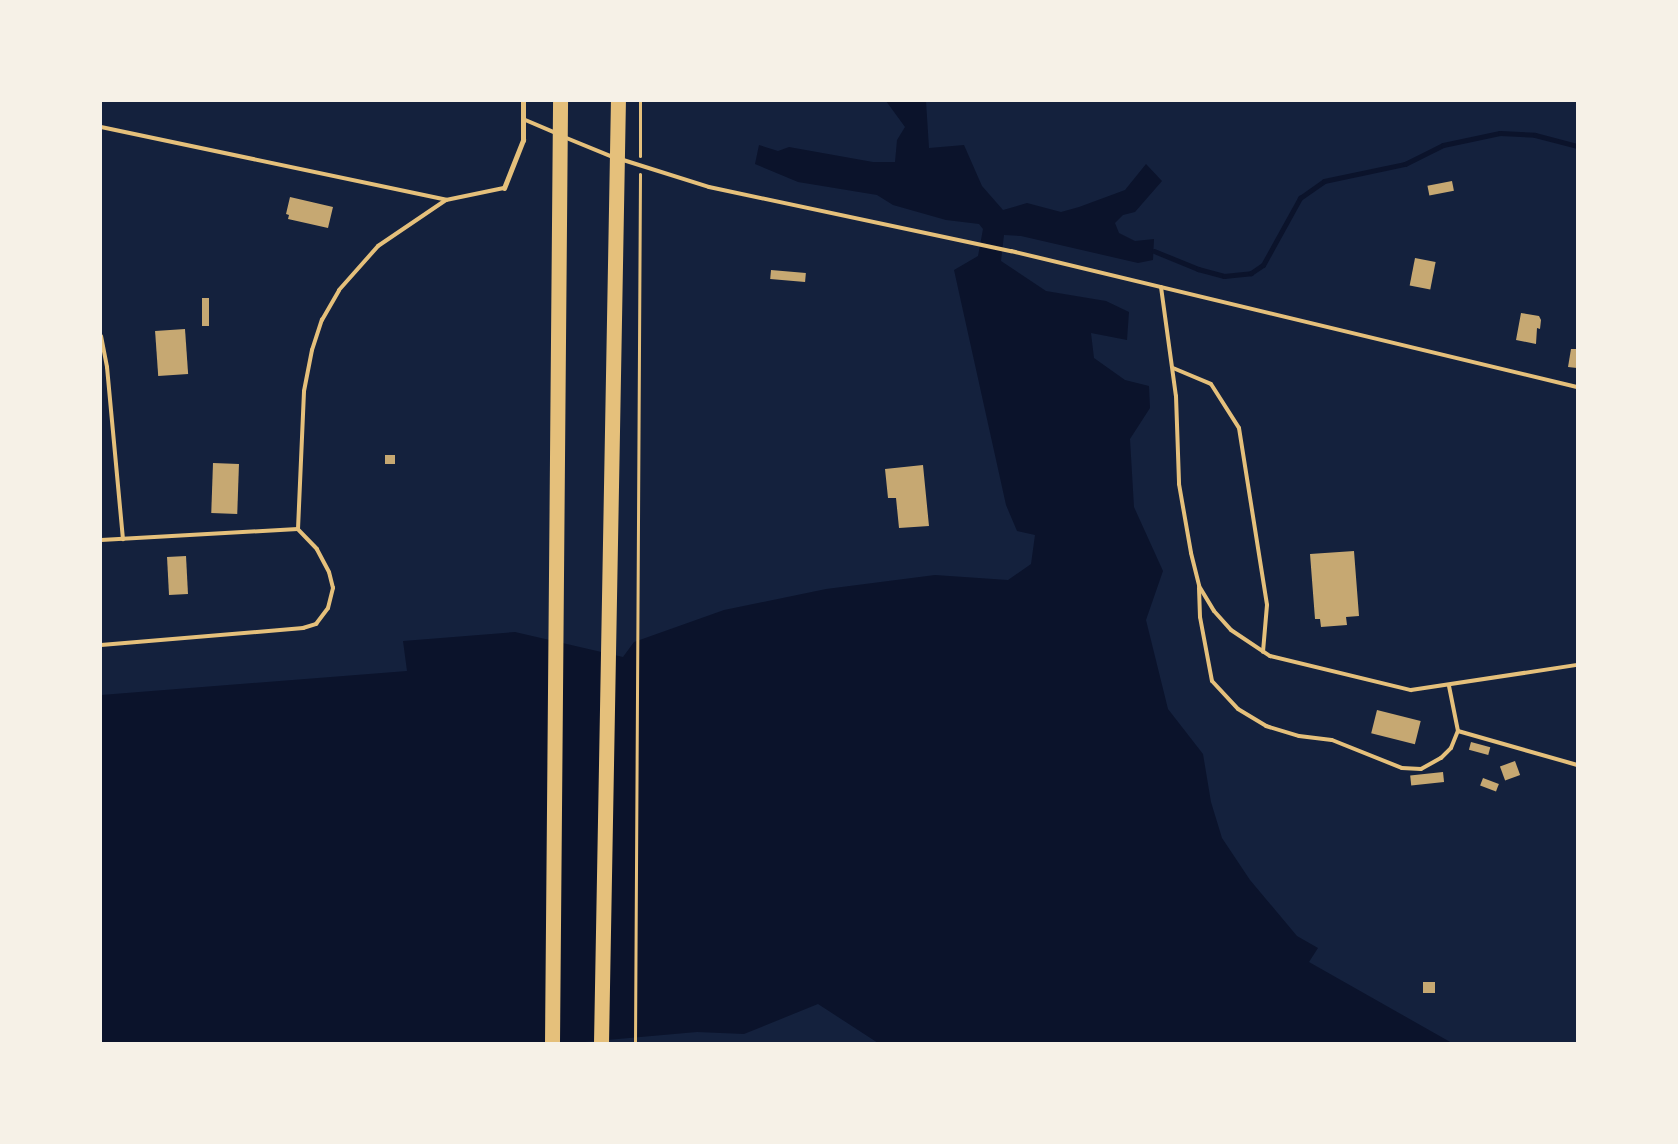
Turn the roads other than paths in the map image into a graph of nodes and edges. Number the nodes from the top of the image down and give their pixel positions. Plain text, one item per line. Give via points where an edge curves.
1 (523, 101) edge
2 (560, 101) edge
3 (618, 101) edge
4 (523, 118) junction
5 (101, 127) edge
6 (504, 188) joint
7 (446, 200) junction
8 (1161, 287) junction
9 (101, 336) edge
10 (1173, 368) junction
11 (1577, 388) edge
12 (298, 528) junction
13 (123, 539) junction
14 (101, 540) edge
15 (1199, 586) junction
16 (101, 646) edge
17 (1263, 652) junction
18 (1577, 665) edge
19 (1449, 686) junction
20 (1458, 731) junction
21 (1577, 765) edge
22 (552, 1043) edge
23 (601, 1043) edge

1 - 4 street
2 - 22 highway
3 - 23 highway
4 - 6 street via 521,148
4 - 8 lane via 594,150 709,187 1011,251
5 - 7 lane
6 - 7 lane
7 - 12 lane via 378,246 339,290 322,320 304,391
8 - 10 lane
8 - 11 lane
9 - 13 lane via 107,366
10 - 15 lane via 1179,484
10 - 17 lane via 1211,384 1239,428 1267,605
12 - 13 lane
12 - 16 lane via 317,549 329,572 332,588 328,608 316,624 304,628
13 - 14 lane
15 - 17 lane via 1231,630
15 - 20 lane via 1200,617 1212,681 1238,709 1266,726 1298,736 1332,740 1402,768 1421,769 1451,748
17 - 19 lane via 1411,690
18 - 19 lane
19 - 20 lane
20 - 21 lane

